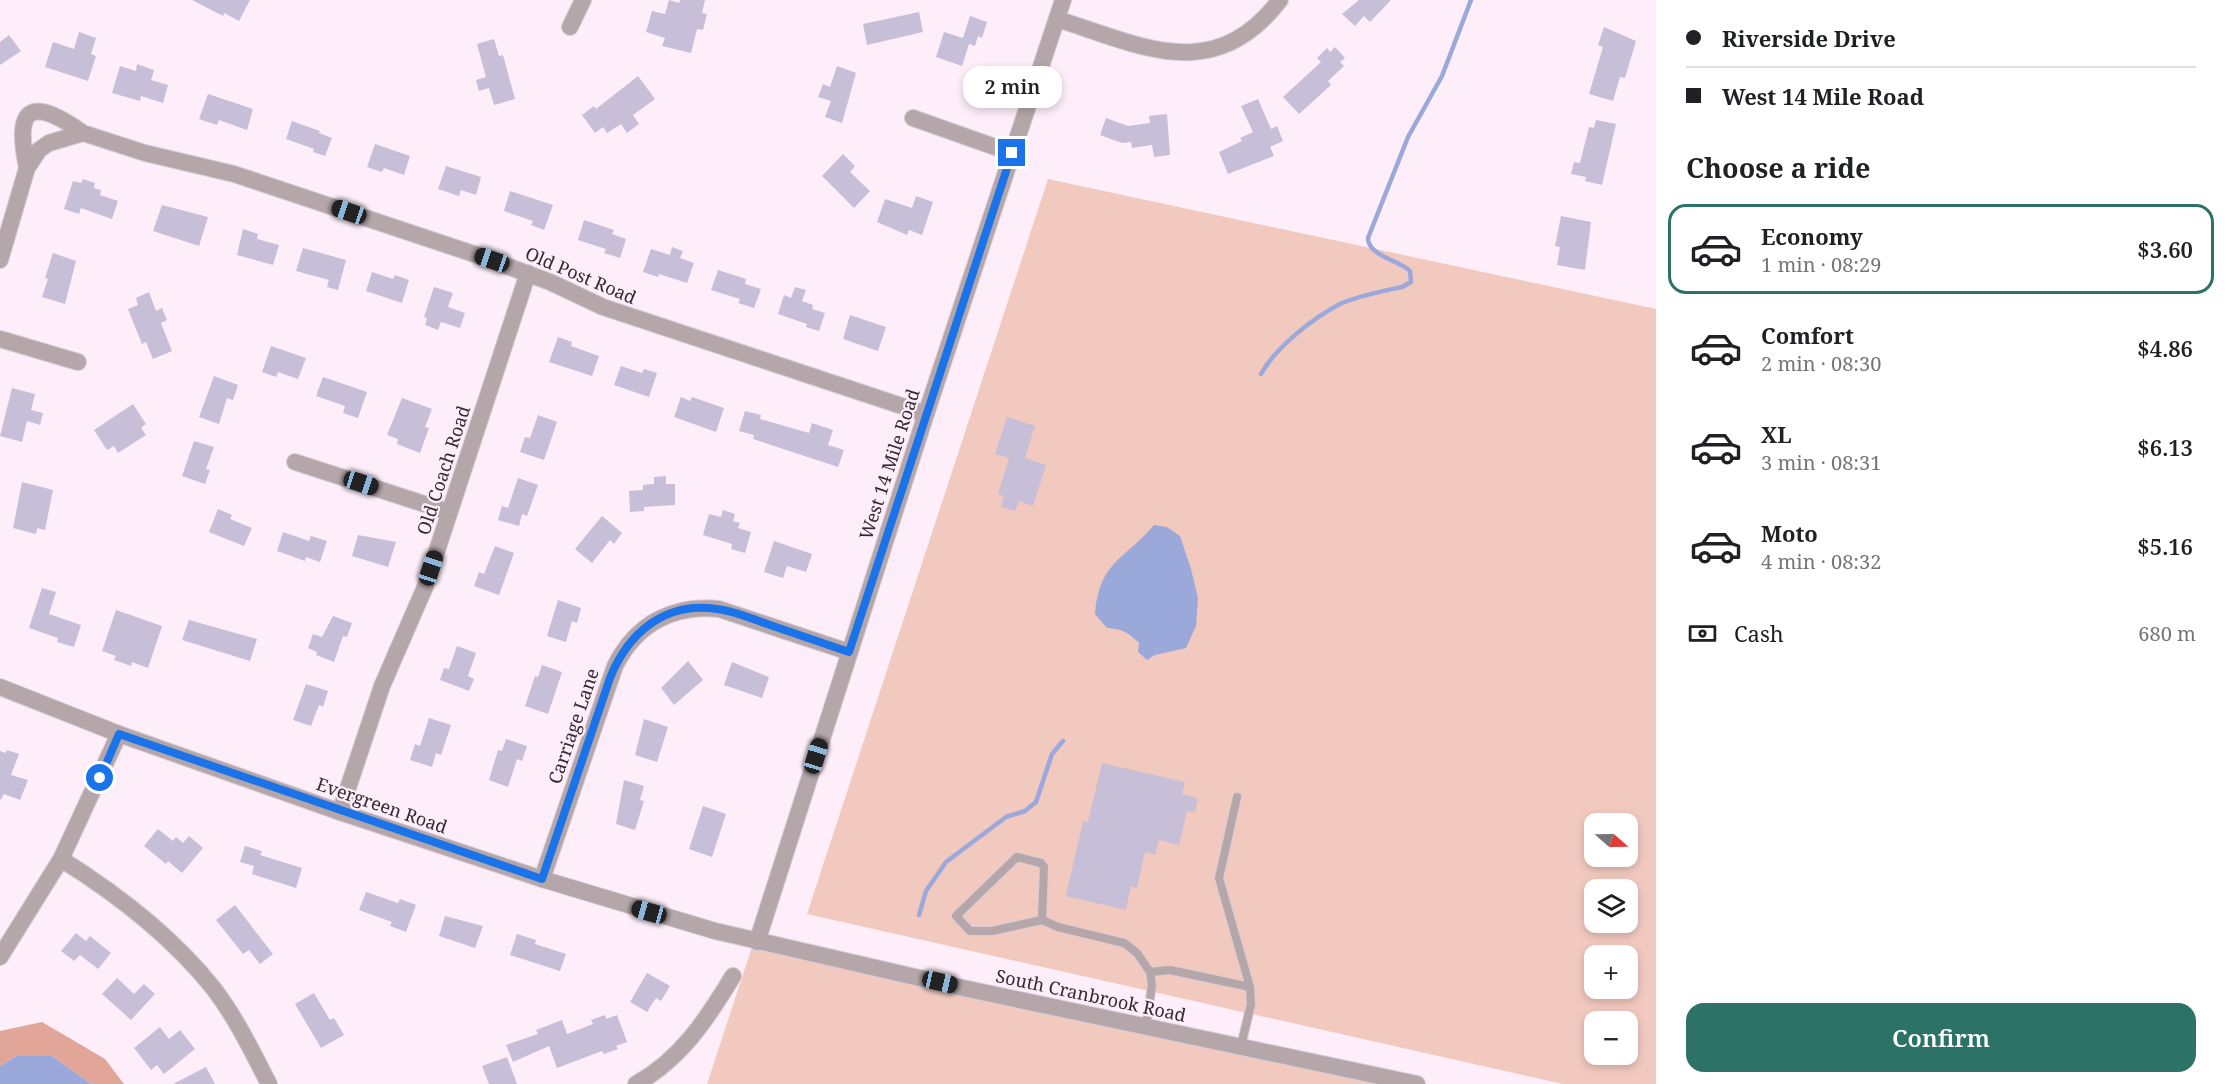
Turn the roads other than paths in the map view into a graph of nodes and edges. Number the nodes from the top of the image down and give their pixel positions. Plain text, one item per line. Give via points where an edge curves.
1 (583, 0) edge
2 (1063, 0) edge
3 (1280, 0) edge
4 (1057, 19) junction
5 (570, 27) dead end
6 (913, 118) dead end
7 (83, 133) junction
8 (1012, 153) junction
9 (27, 168) junction
10 (0, 260) edge
11 (528, 273) junction
12 (0, 339) edge
13 (78, 362) dead end
14 (926, 414) junction
15 (295, 462) dead end
16 (449, 512) junction
17 (849, 652) junction
18 (0, 687) edge
19 (119, 734) junction
20 (1237, 797) dead end
21 (340, 812) junction
22 (61, 859) junction
23 (542, 879) junction
24 (1042, 920) junction
25 (757, 942) junction
26 (0, 957) edge
27 (1150, 972) junction
28 (733, 976) dead end
29 (1250, 987) junction
30 (1146, 1026) junction
31 (1241, 1046) junction
32 (1375, 1079) edge
33 (269, 1084) edge
34 (636, 1084) edge
35 (1417, 1084) edge

1 - 5 street
2 - 4 street, West 14 Mile Road
3 - 4 street via 1244,36 1220,48 1196,53 1176,54 1148,48
4 - 8 street, West 14 Mile Road
6 - 8 street
7 - 9 street via 49,143
7 - 9 street, Old Post Road via 52,113 33,111 21,129
7 - 11 street, Old Post Road via 255,181
8 - 14 street, West 14 Mile Road
9 - 10 street
11 - 14 street, Old Post Road via 612,310
11 - 16 street, Old Coach Road
12 - 13 street
14 - 17 street, West 14 Mile Road
15 - 16 street
16 - 21 street, Old Coach Road via 425,587 379,695
17 - 23 street, Carriage Lane via 705,607 676,611 646,626 621,652 612,672
17 - 25 street, West 14 Mile Road
18 - 19 street, Evergreen Road
19 - 21 street, Evergreen Road
19 - 22 street
20 - 29 lane via 1219,878
21 - 23 street, Evergreen Road
22 - 26 street
22 - 33 street via 126,903 194,966 243,1033
23 - 25 street, Evergreen Road
24 - 24 lane via 982,932 970,931 956,916 1017,857 1041,862 1044,867
24 - 27 lane via 1124,943 1137,953
25 - 30 street, South Cranbrook Road
27 - 29 lane via 1170,970
27 - 30 lane
28 - 34 street via 687,1044
29 - 31 lane via 1251,1004
30 - 31 street, South Cranbrook Road
31 - 32 street, South Cranbrook Road
32 - 35 street, South Cranbrook Road

